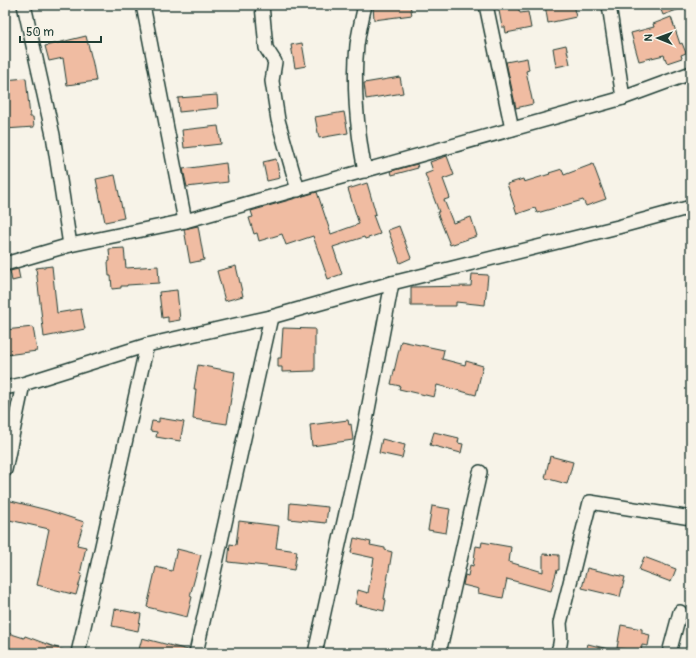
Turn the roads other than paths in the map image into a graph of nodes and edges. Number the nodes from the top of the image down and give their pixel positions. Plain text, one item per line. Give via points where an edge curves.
1 (24, 5) edge
2 (143, 5) edge
3 (262, 5) edge
4 (364, 5) edge
5 (486, 5) edge
6 (609, 5) edge
7 (691, 72) edge
8 (623, 98) junction
9 (512, 129) junction
10 (365, 171) junction
11 (298, 190) junction
12 (691, 207) edge
13 (185, 221) junction
14 (70, 245) junction
15 (5, 264) edge
16 (392, 282) junction
17 (271, 317) junction
18 (147, 345) junction
19 (23, 384) junction
20 (5, 388) edge
21 (5, 470) edge
22 (480, 472) dead end
23 (691, 518) edge
24 (680, 612) dead end
25 (78, 653) edge
26 (196, 653) edge
27 (314, 653) edge
28 (439, 653) edge
29 (557, 653) edge
30 (669, 653) edge

1 - 14 street via 53,135
2 - 13 street
3 - 11 street via 266,48 275,62 272,81 278,120
4 - 10 street via 357,45 356,94 359,140
5 - 9 street
6 - 8 street
7 - 8 street
8 - 9 street
9 - 10 street
10 - 11 street
11 - 13 street
12 - 16 street
13 - 14 street
14 - 15 street
16 - 17 street
16 - 27 street via 364,431
17 - 18 street
17 - 26 street
18 - 19 street
18 - 25 street
19 - 20 street
19 - 21 street
22 - 28 street
23 - 29 street via 590,502 560,623 560,647
24 - 30 street

